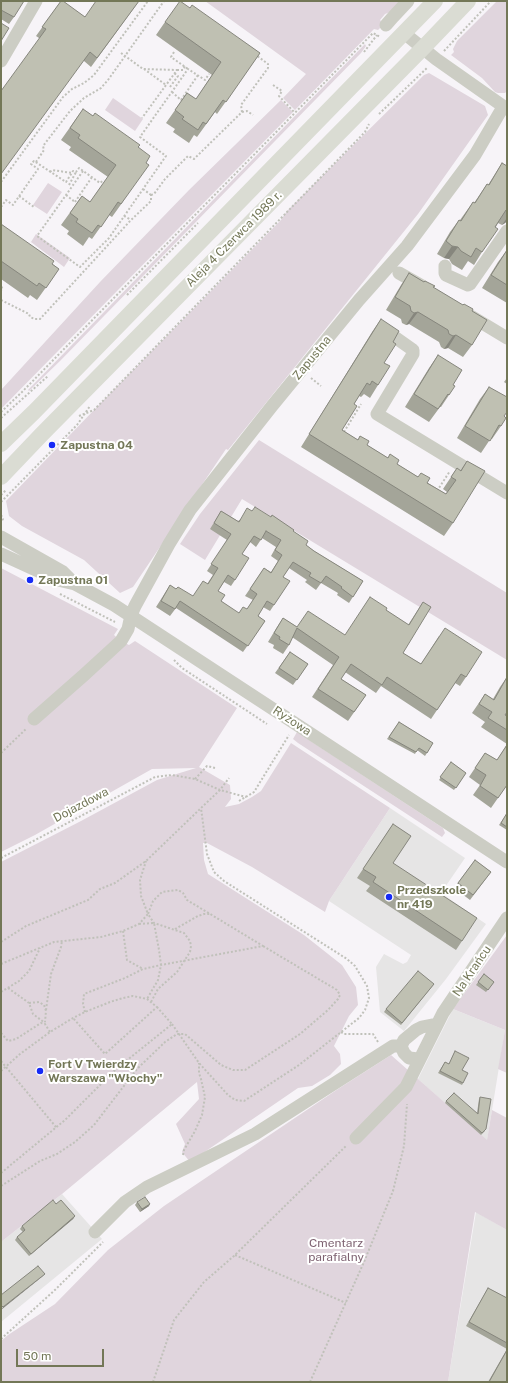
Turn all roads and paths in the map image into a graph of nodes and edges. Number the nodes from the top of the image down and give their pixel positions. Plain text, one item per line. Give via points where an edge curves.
1 (36, 1) edge
2 (148, 1) edge
3 (164, 1) edge
4 (408, 1) edge
5 (435, 1) edge
6 (468, 1) edge
7 (490, 1) edge
8 (386, 29) junction
9 (404, 33) junction
10 (377, 35) junction
11 (423, 48) junction
12 (447, 48) dead end
13 (174, 52) dead end
14 (121, 53) dead end
15 (364, 53) dead end
16 (255, 55) edge
17 (126, 56) junction
18 (1, 60) edge
19 (185, 66) junction
20 (428, 67) dead end
21 (143, 69) junction
22 (188, 69) junction
23 (177, 70) junction
24 (174, 73) junction
25 (209, 74) dead end
26 (198, 76) junction
27 (166, 85) junction
28 (273, 86) dead end
29 (170, 87) junction
30 (172, 91) junction
31 (181, 100) junction
32 (185, 102) edge
33 (505, 108) edge
34 (242, 112) junction
35 (295, 113) junction
36 (253, 115) dead end
37 (142, 118) dead end
38 (36, 162) junction
39 (83, 171) junction
40 (50, 172) junction
41 (76, 172) junction
42 (72, 173) junction
43 (92, 178) junction
44 (104, 180) edge
45 (1, 182) edge
46 (66, 182) junction
47 (69, 185) junction
48 (72, 187) junction
49 (142, 189) junction
50 (66, 195) junction
51 (151, 195) junction
52 (19, 196) junction
53 (75, 202) junction
54 (80, 205) edge
55 (1, 207) edge
56 (34, 207) dead end
57 (124, 216) junction
58 (202, 218) dead end
59 (131, 220) junction
60 (507, 231) edge
61 (502, 250) edge
62 (445, 266) dead end
63 (399, 273) dead end
64 (1, 287) edge
65 (1, 290) edge
66 (432, 293) edge
67 (125, 298) dead end
68 (1, 300) edge
69 (459, 309) edge
70 (396, 338) edge
71 (507, 338) edge
72 (53, 371) dead end
73 (314, 380) dead end
74 (321, 386) dead end
75 (360, 404) edge
76 (1, 412) edge
77 (1, 418) edge
78 (75, 419) dead end
79 (341, 438) edge
80 (1, 444) edge
81 (455, 462) junction
82 (4, 483) edge
83 (507, 493) edge
84 (1, 495) edge
85 (434, 496) edge
86 (1, 515) edge
87 (1, 522) edge
88 (1, 537) edge
89 (1, 554) edge
90 (74, 584) junction
91 (57, 592) dead end
92 (130, 615) junction
93 (128, 629) junction
94 (173, 659) dead end
95 (34, 719) joint
96 (267, 724) dead end
97 (297, 724) junction
98 (1, 753) edge
99 (215, 768) dead end
100 (229, 778) dead end
101 (195, 779) junction
102 (220, 790) junction
103 (246, 797) junction
104 (239, 801) dead end
105 (201, 808) junction
106 (1, 858) edge
107 (146, 861) junction
108 (507, 862) edge
109 (148, 914) junction
110 (212, 915) junction
111 (507, 918) edge
112 (154, 923) junction
113 (139, 924) junction
114 (175, 929) junction
115 (123, 930) junction
116 (62, 941) junction
117 (1, 942) edge
118 (263, 946) junction
119 (40, 948) junction
120 (183, 961) junction
121 (1, 964) edge
122 (161, 965) junction
123 (143, 969) junction
124 (8, 988) junction
125 (1, 992) edge
126 (147, 999) junction
127 (151, 1002) junction
128 (29, 1003) junction
129 (157, 1006) junction
130 (46, 1010) junction
131 (85, 1012) junction
132 (73, 1018) junction
133 (45, 1024) junction
134 (172, 1024) junction
135 (437, 1024) junction
136 (50, 1032) junction
137 (341, 1032) junction
138 (1, 1033) edge
139 (177, 1034) junction
140 (373, 1034) dead end
141 (401, 1046) junction
142 (421, 1057) junction
143 (1, 1061) edge
144 (198, 1063) junction
145 (6, 1067) junction
146 (1, 1071) edge
147 (406, 1087) junction
148 (56, 1127) junction
149 (356, 1138) joint
150 (185, 1168) junction
151 (1, 1173) edge
152 (1, 1186) edge
153 (100, 1236) joint
154 (235, 1255) junction
155 (346, 1303) junction
156 (1, 1339) edge
157 (153, 1382) edge
158 (310, 1382) edge

1 - 18 street
2 - 45 path via 94,75 72,89 55,108
3 - 17 path
4 - 8 street
5 - 9 main road, Aleja 4 Czerwca 1989 r.
6 - 11 main road, Aleja 4 Czerwca 1989 r.
7 - 12 path
8 - 10 path
8 - 10 path via 379,38
9 - 11 street
9 - 80 main road, Aleja 4 Czerwca 1989 r.
10 - 15 path
10 - 35 path via 373,33
11 - 33 street
11 - 82 main road, Aleja 4 Czerwca 1989 r. via 53,423
13 - 19 path via 172,57
14 - 17 path
16 - 34 path via 268,64 268,68 241,105
17 - 21 path
17 - 38 path via 101,88 70,111 44,146
19 - 22 path
19 - 23 path via 183,70
20 - 78 path via 368,124 365,132 94,410
21 - 23 path
21 - 27 path
22 - 26 path
22 - 30 path
23 - 24 path
24 - 27 path
24 - 29 path via 178,76
25 - 26 path via 204,80
26 - 31 path
27 - 29 path
27 - 37 path
28 - 35 path via 282,91 279,96
29 - 30 path
30 - 31 path
30 - 49 path via 140,137 166,156
31 - 32 path
33 - 92 street, Zapustna via 475,155 407,246 277,400 190,510
34 - 36 path via 247,110
34 - 51 path via 194,159 188,156
35 - 76 path
38 - 40 path
38 - 52 path via 31,164 38,169
39 - 41 path via 79,168
39 - 43 path
39 - 48 path
40 - 42 path via 52,170
40 - 46 path
41 - 42 path via 74,170
41 - 47 path
42 - 46 path
43 - 44 path via 100,183
43 - 53 path
46 - 47 path
47 - 48 path
48 - 50 path
49 - 51 path
49 - 57 path
50 - 53 path
50 - 57 path via 37,236 80,267 109,238
51 - 59 path via 151,201
52 - 55 path via 12,205 6,200
52 - 56 path
53 - 54 path
57 - 59 path
58 - 67 path
59 - 68 path via 40,319 30,317 29,314
60 - 61 street
61 - 62 street via 468,285 446,275
63 - 66 street
64 - 65 path
69 - 71 street
70 - 81 street via 413,350 413,354 377,414
72 - 77 path
73 - 74 path
75 - 79 path
81 - 83 street
81 - 85 path
82 - 84 path
86 - 87 path
88 - 90 street, Ryżowa via 63,572
89 - 90 street, Ryżowa via 58,580
90 - 92 street, Ryżowa
91 - 93 path
92 - 93 street
92 - 97 street, Ryżowa
93 - 95 street via 121,641
94 - 96 path via 182,668
95 - 98 path
97 - 103 path via 254,792
97 - 108 street, Ryżowa
99 - 101 path via 207,766
100 - 102 path
101 - 102 path, Dojazdowa
101 - 106 path, Dojazdowa via 172,775 155,776
102 - 103 path, Dojazdowa
102 - 105 path
103 - 104 path
105 - 107 path
105 - 137 path via 207,854 214,872 224,881 347,959 362,976 369,998 365,1010
107 - 109 path via 140,880 141,896
107 - 117 path via 115,883 100,889 88,900 26,926
109 - 110 path via 153,901 162,892 178,890 187,900
109 - 112 path
109 - 113 path
110 - 114 path via 198,916
110 - 118 path
111 - 135 street, Na Krańcu
112 - 113 path
112 - 114 path
112 - 122 path
113 - 115 path
114 - 120 path via 184,933 190,941 190,952
115 - 116 path via 101,937
115 - 123 path via 127,960
116 - 119 path
116 - 130 path via 51,974
118 - 120 path
118 - 139 path via 337,990 340,995 338,999 300,1034 245,1070 233,1070 221,1065 185,1034
119 - 121 path
119 - 124 path via 29,971 20,981
120 - 122 path
120 - 127 path via 177,972 158,989
122 - 123 path
122 - 126 path via 158,980
123 - 131 path via 84,994
124 - 125 path
124 - 128 path
126 - 127 path
126 - 131 path via 133,996 123,998
127 - 129 path
128 - 130 path via 39,1002
128 - 133 path via 33,1014
129 - 132 path via 105,1054
129 - 134 path
130 - 133 path
131 - 132 path
132 - 136 path
133 - 136 path
133 - 138 path via 36,1025 16,1039 8,1041
134 - 139 path
134 - 148 path via 115,1070
135 - 141 street via 416,1030
135 - 142 street, Na Krańcu
136 - 145 path
137 - 140 path
137 - 144 path via 299,1065 244,1102 235,1100
139 - 144 path
139 - 152 path via 165,1042 138,1069 94,1125 57,1154 40,1161
141 - 142 street via 409,1058
141 - 150 street via 393,1046 255,1134
142 - 147 street, Na Krańcu
143 - 145 path
144 - 150 path via 205,1097 202,1115 184,1150 182,1158
145 - 146 path
145 - 148 path
147 - 149 street, Na Krańcu
147 - 155 path via 408,1093 404,1146 393,1191
148 - 151 path
149 - 154 path
150 - 153 street via 146,1187 125,1202
153 - 156 path via 56,1289
154 - 155 path
154 - 157 path via 204,1282 174,1320
155 - 158 path

